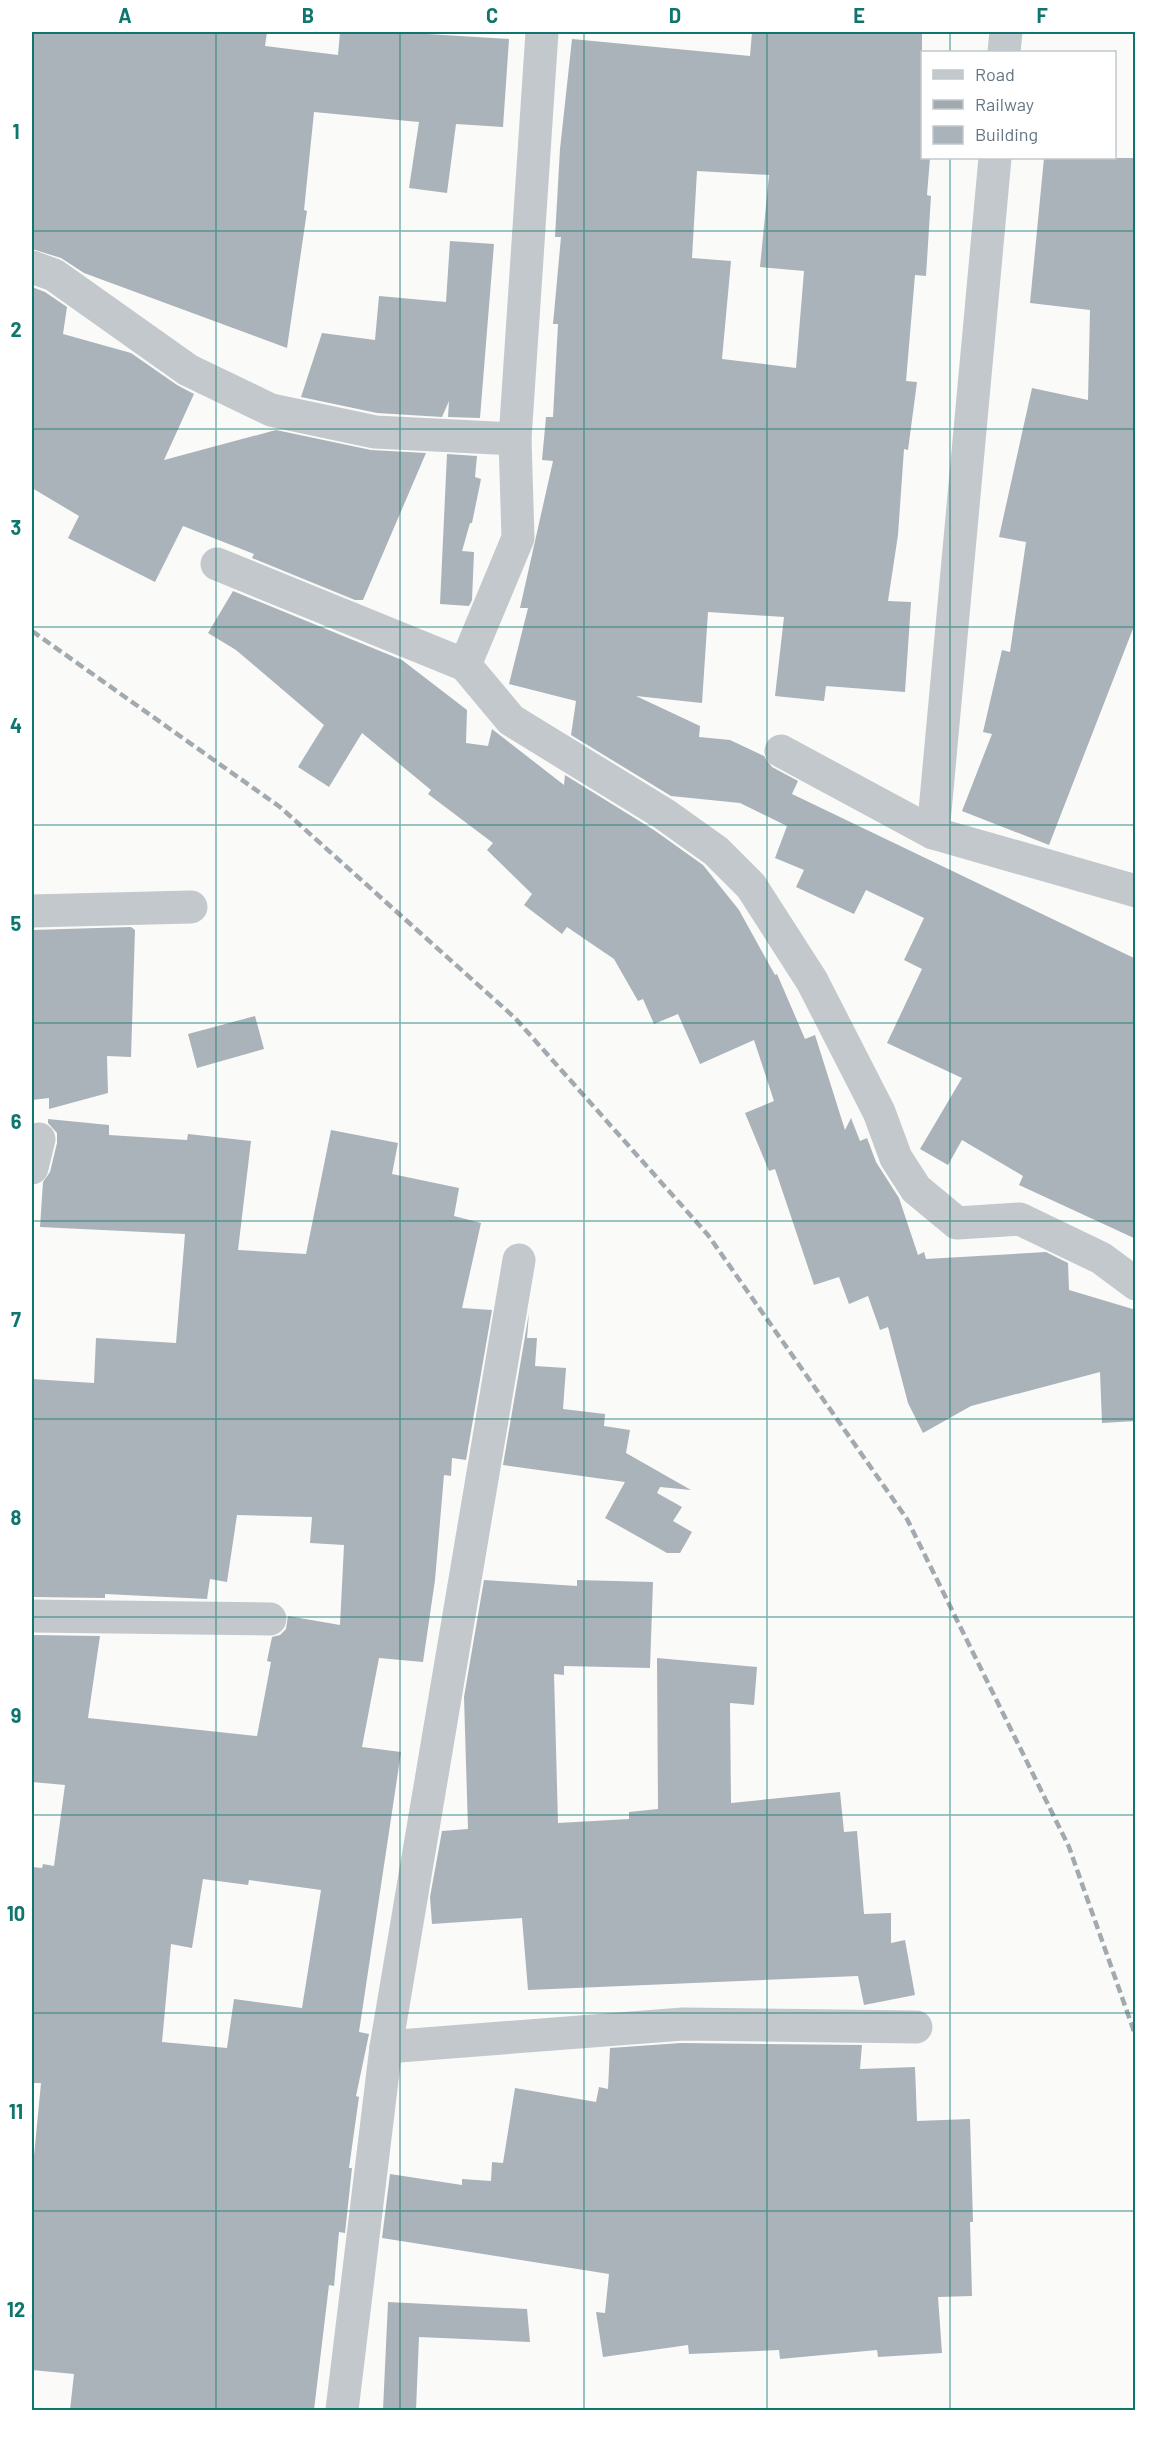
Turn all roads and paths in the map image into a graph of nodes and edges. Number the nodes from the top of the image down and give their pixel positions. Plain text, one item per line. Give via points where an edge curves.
1 (542, 32) edge
2 (1006, 32) edge
3 (1004, 51) edge
4 (995, 159) edge
5 (32, 267) edge
6 (515, 438) junction
7 (218, 564) dead end
8 (465, 665) junction
9 (781, 751) dead end
10 (933, 833) junction
11 (1136, 891) edge
12 (191, 907) dead end
13 (32, 911) edge
14 (519, 1260) dead end
15 (1136, 1284) edge
16 (32, 1616) edge
17 (270, 1619) dead end
18 (916, 2027) dead end
19 (386, 2047) junction
20 (342, 2410) edge

1 - 6 street
2 - 3 street
4 - 10 street
5 - 6 street via 54,275 188,370 271,410 375,432
6 - 8 street via 518,538
7 - 8 street
8 - 15 street via 511,720 664,814 716,851 751,886 812,981 879,1112 897,1158 916,1189 957,1223 1020,1220 1101,1258
9 - 10 street
10 - 11 street
12 - 13 street
14 - 19 street
16 - 17 street
18 - 19 street via 683,2024
19 - 20 street

